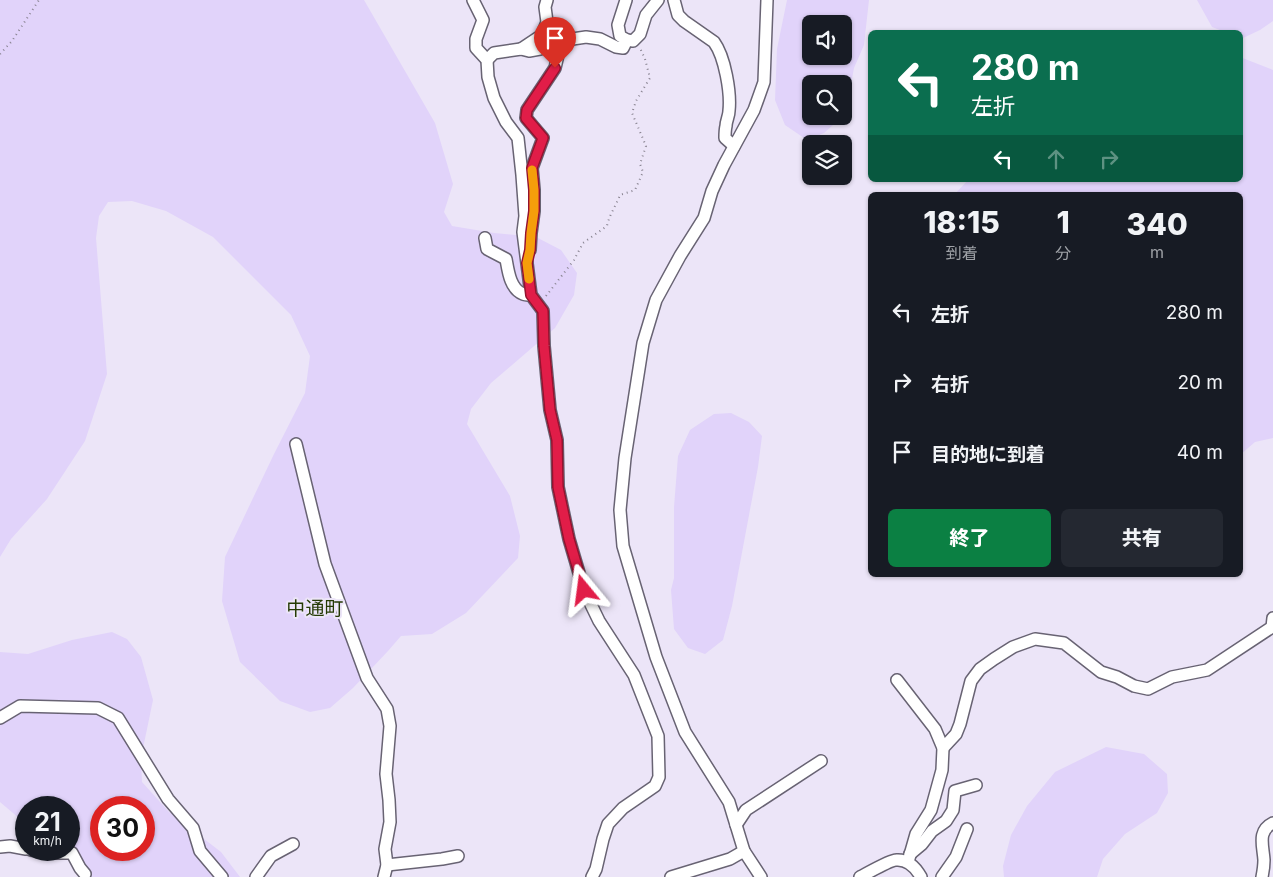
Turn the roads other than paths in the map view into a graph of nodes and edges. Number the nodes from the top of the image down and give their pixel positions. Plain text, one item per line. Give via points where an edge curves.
1 (473, 0) edge
2 (547, 0) edge
3 (626, 0) edge
4 (658, 0) edge
5 (674, 0) edge
6 (767, 0) edge
7 (631, 40) junction
8 (559, 41) junction
9 (521, 49) junction
10 (487, 60) junction
11 (734, 146) junction
12 (485, 238) dead end
13 (527, 263) junction
14 (531, 295) junction
15 (296, 444) dead end
16 (1273, 618) edge
17 (897, 680) dead end
18 (0, 718) edge
19 (943, 748) junction
20 (821, 761) dead end
21 (976, 785) dead end
22 (1273, 822) edge
23 (736, 825) junction
24 (967, 829) dead end
25 (293, 844) dead end
26 (0, 847) edge
27 (15, 847) edge
28 (744, 851) junction
29 (458, 856) dead end
30 (76, 861) edge
31 (387, 865) junction
32 (914, 868) edge
33 (84, 874) dead end
34 (222, 877) edge
35 (256, 877) edge
36 (384, 877) edge
37 (592, 877) edge
38 (671, 877) edge
39 (760, 877) edge
40 (860, 877) edge
41 (942, 877) edge
42 (1262, 877) edge

1 - 10 street via 483,20 476,48
2 - 9 street via 547,22 542,36
3 - 7 street via 618,25 620,36
4 - 7 street via 646,15 640,34
5 - 11 street via 678,16 718,46 730,96 725,138
6 - 11 street via 764,82 754,110
7 - 8 street via 624,48 600,39
8 - 9 street via 540,49
8 - 13 street via 555,68 527,110 526,118 543,138 532,168 534,211
9 - 10 street via 494,53
10 - 13 street via 494,98 518,138
11 - 23 street via 712,191 704,218 656,300 641,353 620,510 622,546 656,657 685,732 729,802
12 - 14 street via 487,249 506,259 513,286 522,294
13 - 14 street
14 - 37 street via 543,311 550,410 557,440 558,487 569,539 584,590 634,675 658,736 659,777 655,786 623,808 608,824
15 - 31 street via 326,564 367,678 386,709 390,726 386,774 390,822 385,849
16 - 19 street via 1272,627 1207,670 1172,677 1148,689 1101,672 1064,643 1035,639 1014,647 980,669 971,681 956,734
17 - 19 street via 935,729
18 - 34 street via 20,706 98,708 118,718 168,799 193,828 200,851
19 - 32 street via 942,770 931,810 916,834
20 - 23 street via 746,810
21 - 32 street via 955,791 953,810 922,844
22 - 42 street via 1262,836
23 - 28 street
24 - 41 street via 956,857
25 - 35 street via 271,856
26 - 27 street
28 - 38 street via 730,860
28 - 39 street
29 - 31 street
30 - 33 street
31 - 36 street
32 - 40 street via 896,860

